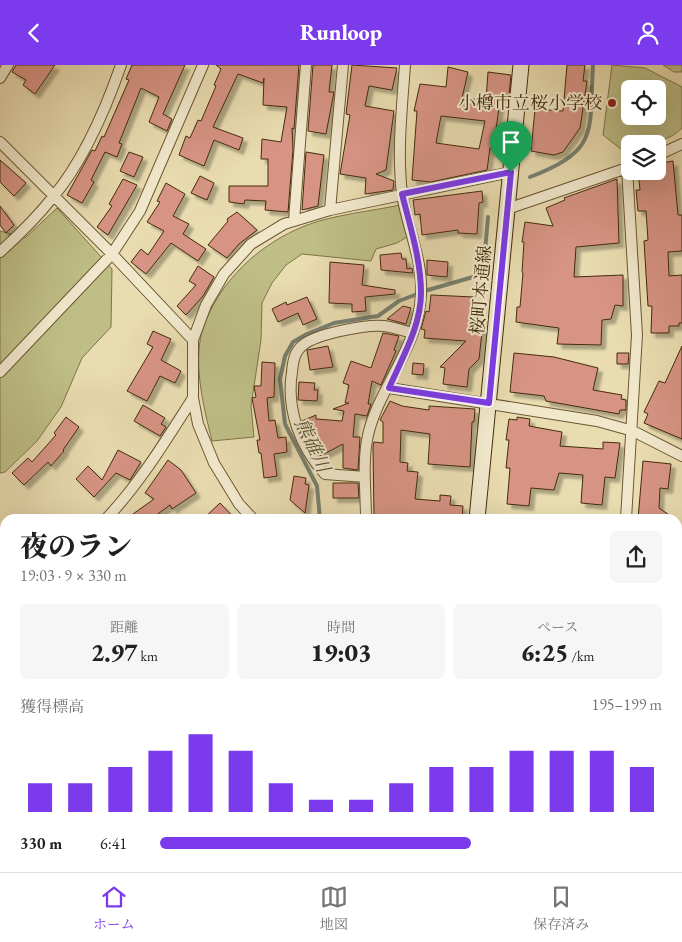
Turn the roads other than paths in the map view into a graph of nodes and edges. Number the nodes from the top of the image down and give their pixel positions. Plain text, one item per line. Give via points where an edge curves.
1 (8, 65) edge
2 (121, 65) edge
3 (203, 65) edge
4 (306, 65) edge
5 (343, 65) edge
6 (405, 65) edge
7 (521, 65) edge
8 (0, 78) edge
9 (0, 142) edge
10 (682, 144) edge
11 (666, 151) edge
12 (621, 169) edge
13 (511, 172) junction
14 (629, 180) edge
15 (402, 194) junction
16 (55, 196) junction
17 (507, 209) junction
18 (330, 210) junction
19 (294, 221) junction
20 (0, 252) edge
21 (112, 254) junction
22 (413, 333) junction
23 (193, 340) junction
24 (0, 372) edge
25 (389, 388) junction
26 (194, 398) junction
27 (489, 403) junction
28 (633, 431) junction
29 (682, 456) edge
30 (365, 477) junction
31 (111, 514) edge
32 (246, 514) edge
33 (366, 514) edge
34 (478, 514) edge
35 (626, 514) edge

1 - 8 street
2 - 16 street via 106,109
3 - 21 street via 140,211
4 - 19 street
5 - 18 street
6 - 15 street
7 - 13 street, 桜町本通線
9 - 16 street
10 - 11 street
12 - 17 street
13 - 15 street
13 - 17 street, 桜町本通線
14 - 28 street via 637,335
15 - 18 street
15 - 22 street via 418,263 421,293
16 - 20 street
16 - 21 street
17 - 27 street, 桜町本通線
18 - 19 street
19 - 23 street via 265,234 224,274 206,305
21 - 23 street
21 - 24 street
22 - 25 street
22 - 30 street via 383,325 345,330 308,342 295,354 290,381 291,407 297,428 315,463 325,474
23 - 26 street
25 - 27 street
25 - 30 street via 368,436
26 - 31 street via 151,464
26 - 32 street via 198,424 214,463
27 - 28 street via 597,421
27 - 34 street, 桜町本通線
28 - 29 street
28 - 35 street
30 - 33 street

